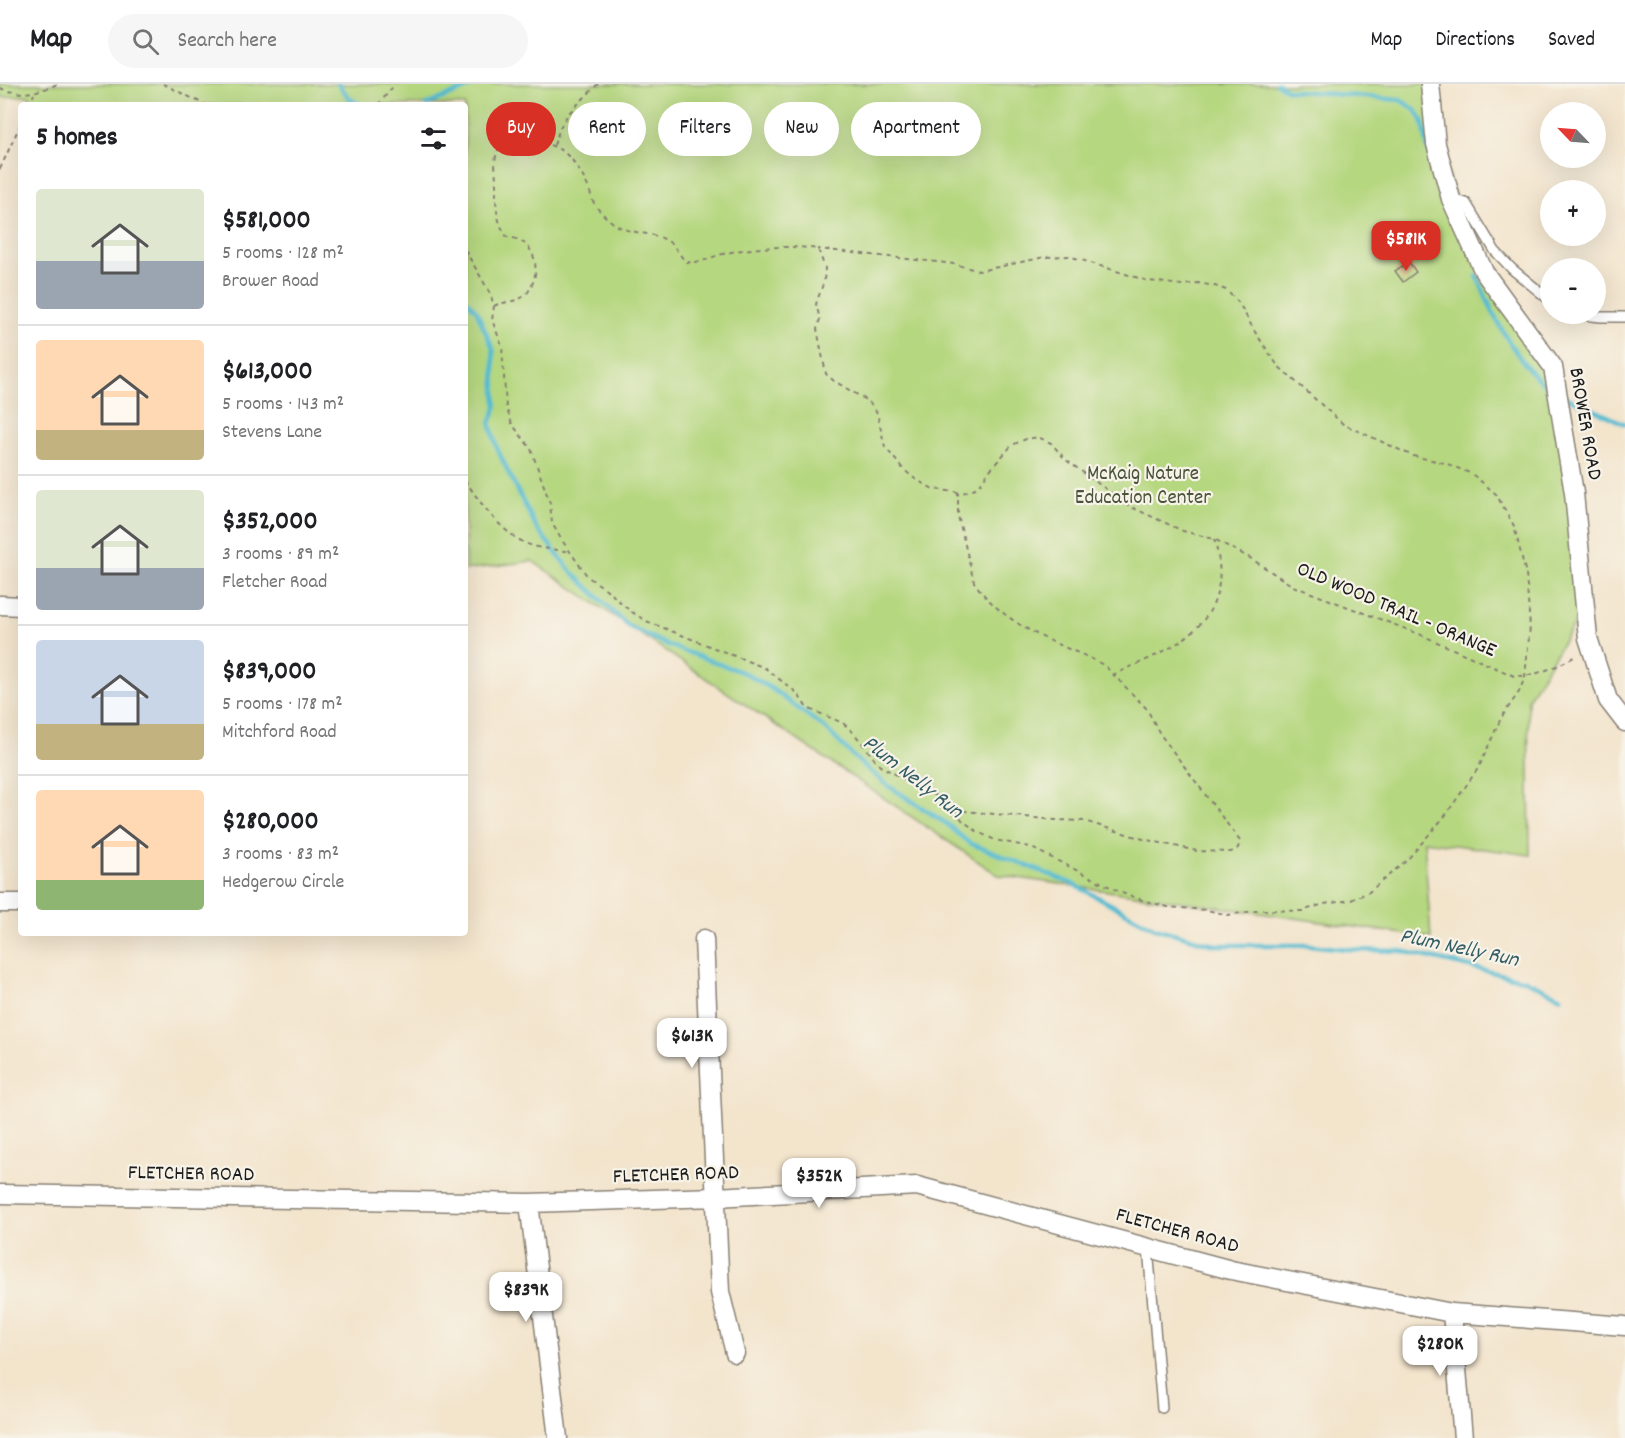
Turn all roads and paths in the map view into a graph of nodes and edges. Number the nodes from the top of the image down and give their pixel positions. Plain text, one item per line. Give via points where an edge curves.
1 (58, 84) edge
2 (163, 84) edge
3 (395, 84) edge
4 (598, 84) edge
5 (1430, 84) edge
6 (0, 88) edge
7 (35, 93) junction
8 (30, 102) edge
9 (200, 102) edge
10 (381, 102) edge
11 (18, 130) edge
12 (556, 139) edge
13 (556, 146) edge
14 (495, 156) edge
15 (0, 169) edge
16 (1451, 199) junction
17 (818, 249) junction
18 (468, 255) edge
19 (1540, 292) edge
20 (494, 306) junction
21 (1606, 317) edge
22 (1625, 317) edge
23 (468, 484) edge
24 (958, 493) junction
25 (1214, 539) junction
26 (571, 552) junction
27 (0, 604) edge
28 (18, 606) edge
29 (1591, 647) junction
30 (1112, 675) junction
31 (1525, 677) junction
32 (1625, 722) edge
33 (954, 810) junction
34 (0, 903) edge
35 (18, 903) edge
36 (704, 939) dead end
37 (0, 1194) edge
38 (716, 1197) junction
39 (529, 1203) junction
40 (1148, 1248) junction
41 (1452, 1313) junction
42 (1625, 1326) edge
43 (735, 1353) dead end
44 (1162, 1408) dead end
45 (558, 1438) edge
46 (1462, 1438) edge

1 - 7 path
2 - 9 path
3 - 10 path
4 - 12 path via 568,114
5 - 16 street, BROWER ROAD via 1436,144
6 - 7 path
7 - 8 path
11 - 15 path
13 - 17 path via 574,163 602,214 629,231 664,239 686,262 797,246
14 - 20 path via 495,202 500,227 507,237 527,246 536,259 537,269 528,292 511,303
16 - 19 lane via 1466,203 1495,251
16 - 29 street, BROWER ROAD via 1484,272 1553,367 1574,493
17 - 24 path via 825,268 816,304 820,319 817,329 826,374 868,401 877,413 885,447 903,469 933,489
17 - 31 path via 954,264 979,271 1069,256 1148,281 1198,283 1226,290 1239,303 1278,366 1343,424 1413,456 1472,474 1496,494 1514,526 1526,574 1530,627
18 - 20 path
20 - 26 path via 492,320 502,346 506,407 512,424 531,449 550,503 552,523
21 - 22 lane
23 - 26 path via 504,529 531,546
24 - 25 path, OLD WOOD TRAIL - ORANGE via 978,487 1012,446 1038,437 1130,506 1183,531
24 - 30 path via 958,516 979,589 1020,625 1098,661
25 - 30 path via 1221,568 1210,611 1176,645
25 - 31 path, OLD WOOD TRAIL - ORANGE via 1293,586 1419,634 1514,676
26 - 33 path via 588,577 629,610 646,621 765,668 797,693 807,708 849,728 880,766 940,798
27 - 28 street
29 - 31 path
29 - 32 street, BROWER ROAD via 1608,700
30 - 33 path via 1147,709 1160,734 1233,829 1240,841 1238,848 1231,852 1197,851 1084,820
31 - 33 path via 1479,766 1445,816 1393,874 1370,892 1351,900 1302,911 1262,910 1227,915 1168,907 1122,892 1030,847 994,840 963,821
34 - 35 street
36 - 38 street
37 - 39 street, FLETCHER ROAD
38 - 39 street, FLETCHER ROAD
38 - 40 street, FLETCHER ROAD via 917,1185
38 - 43 street via 720,1292
39 - 45 street
40 - 41 street, FLETCHER ROAD via 1231,1270
40 - 44 lane
41 - 42 street, FLETCHER ROAD
41 - 46 street

